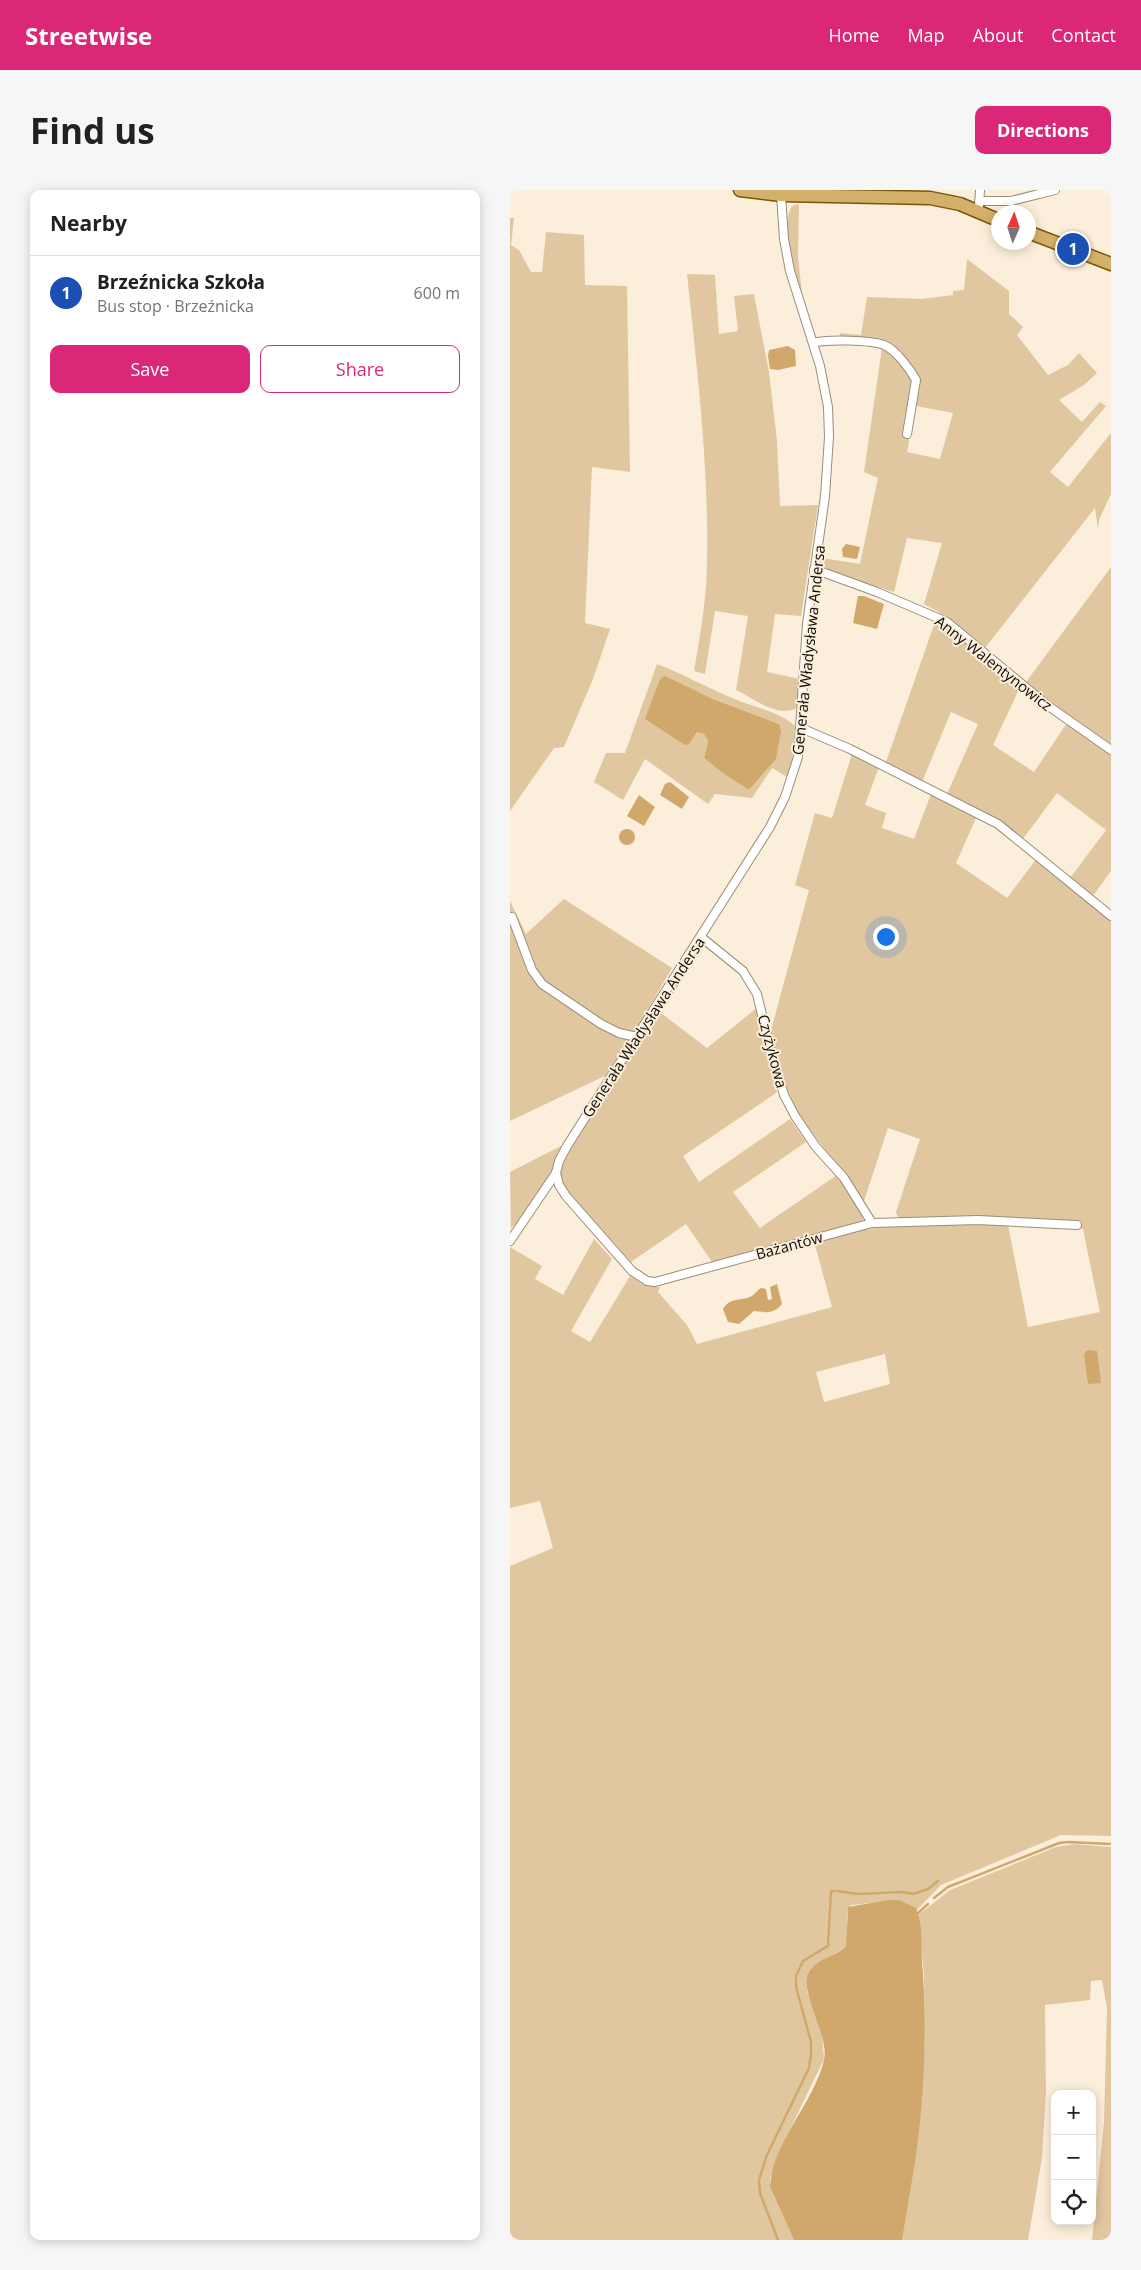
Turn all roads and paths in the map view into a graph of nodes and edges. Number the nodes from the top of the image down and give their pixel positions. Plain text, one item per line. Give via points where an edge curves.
1 (740, 190) edge
2 (980, 190) edge
3 (1055, 190) edge
4 (781, 195) junction
5 (979, 206) junction
6 (991, 215) edge
7 (1036, 235) edge
8 (1111, 264) edge
9 (813, 343) junction
10 (907, 434) dead end
11 (814, 570) junction
12 (801, 728) junction
13 (1111, 750) edge
14 (1111, 916) edge
15 (512, 917) dead end
16 (701, 937) junction
17 (637, 1037) junction
18 (556, 1173) junction
19 (872, 1223) junction
20 (1077, 1225) dead end
21 (511, 1238) edge

1 - 4 main road
2 - 5 street
3 - 5 street
4 - 5 main road via 930,198
4 - 9 street, Generała Władysława Andersa via 790,270
5 - 6 main road
7 - 8 main road
9 - 10 street via 825,339 881,344 892,351 916,380
9 - 11 street, Generała Władysława Andersa via 826,394 830,427 825,496
11 - 12 street, Generała Władysława Andersa
11 - 13 street, Anny Walentynowicz via 947,622 1047,705
12 - 14 street via 850,749 998,824
12 - 16 street, Generała Władysława Andersa via 796,766 780,808
15 - 17 street via 532,970 542,984 601,1024
16 - 17 street, Generała Władysława Andersa
16 - 19 street, Czyżykowa via 743,971 757,994 772,1056 795,1116 844,1178
17 - 18 street, Generała Władysława Andersa via 567,1146
18 - 19 street, Bażantów via 566,1196 632,1271 647,1281 665,1280
18 - 21 street, Generała Władysława Andersa
19 - 20 street, Bażantów via 978,1220

